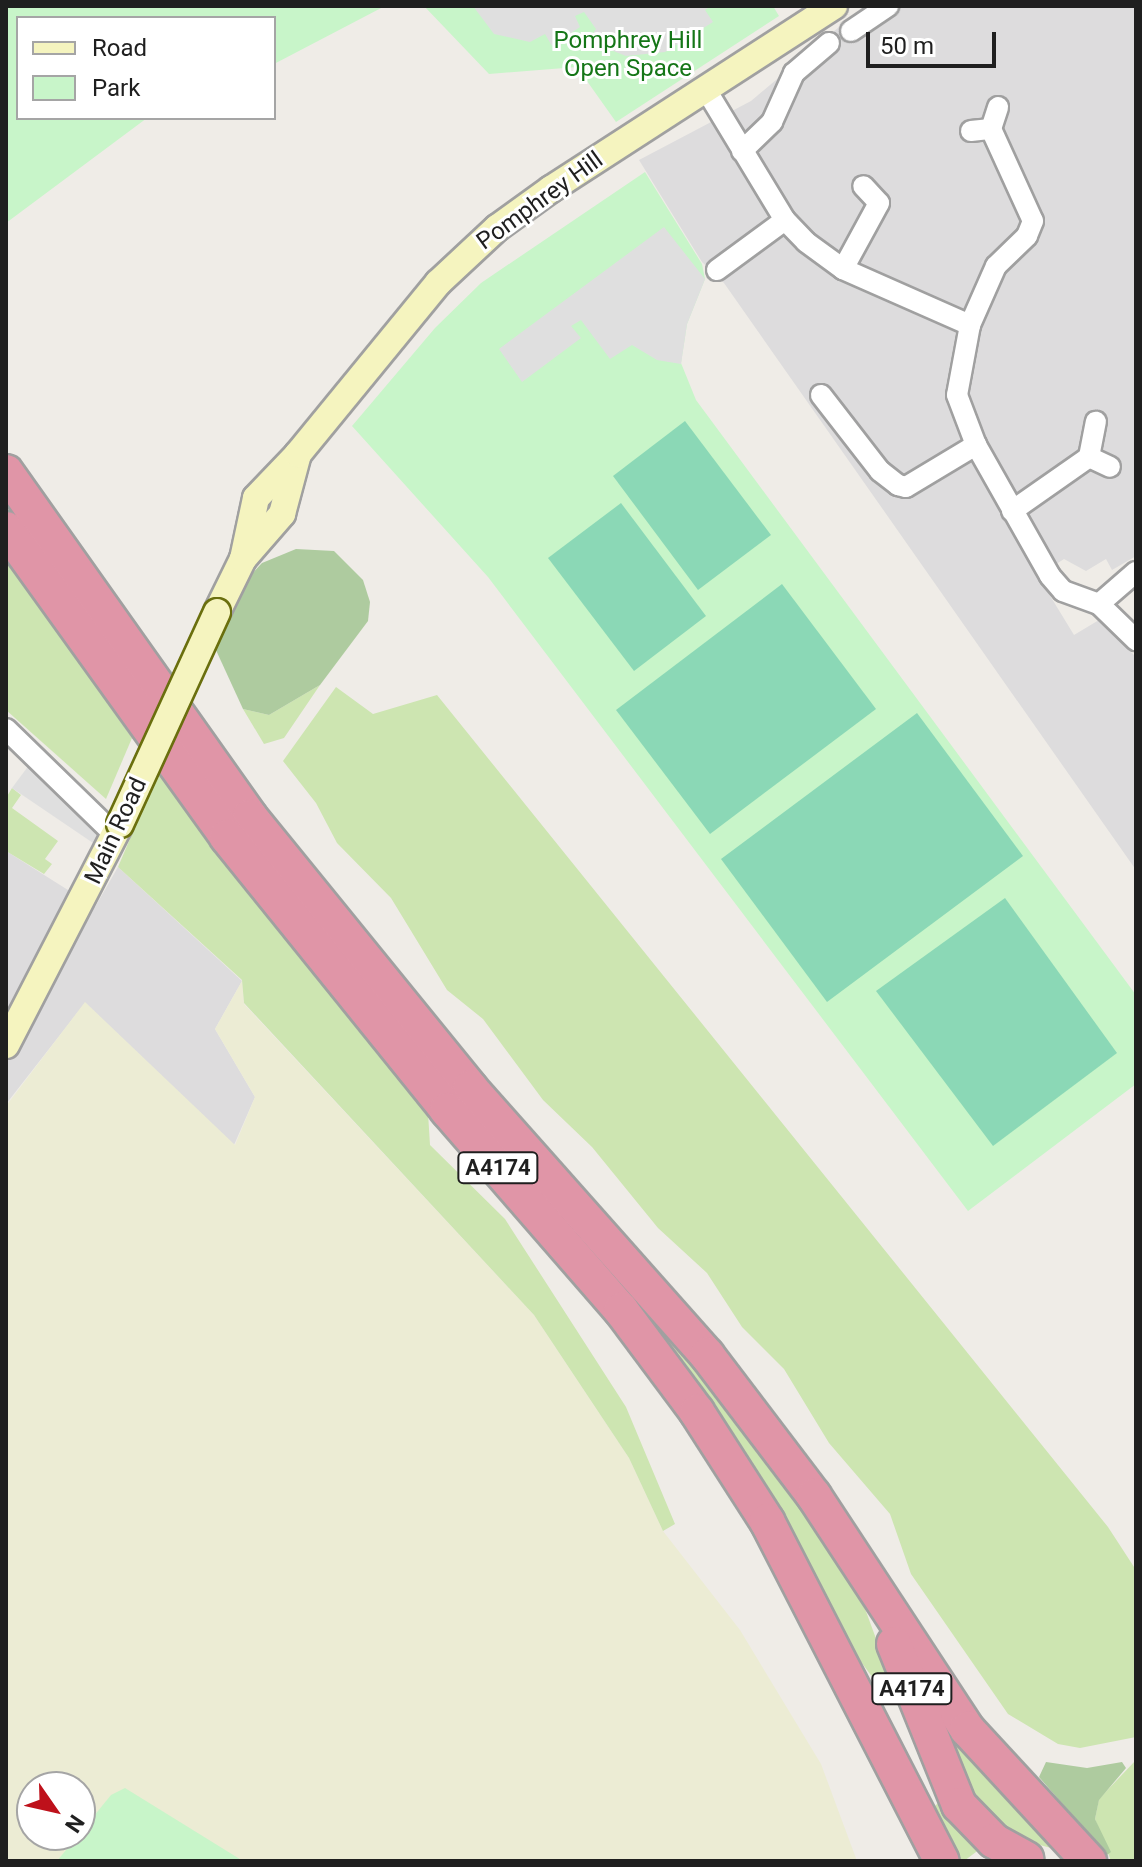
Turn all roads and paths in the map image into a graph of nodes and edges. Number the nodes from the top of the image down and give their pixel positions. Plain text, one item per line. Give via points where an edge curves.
1 (834, 6) edge
2 (888, 6) edge
3 (851, 31) dead end
4 (829, 43) dead end
5 (705, 88) junction
6 (998, 107) dead end
7 (742, 151) junction
8 (863, 186) dead end
9 (785, 220) junction
10 (843, 269) junction
11 (717, 270) dead end
12 (970, 325) junction
13 (821, 395) dead end
14 (1096, 422) dead end
15 (976, 445) junction
16 (1089, 457) junction
17 (1110, 467) dead end
18 (6, 472) edge
19 (1012, 511) junction
20 (6, 529) edge
21 (1136, 572) edge
22 (1099, 604) junction
23 (217, 612) joint
24 (1136, 640) edge
25 (6, 729) edge
26 (117, 830) junction
27 (6, 1045) edge
28 (865, 1573) junction
29 (1024, 1860) edge
30 (942, 1861) edge
31 (1089, 1861) edge

1 - 5 main road, Pomphrey Hill
2 - 3 street
4 - 7 street via 794,73 772,122
5 - 7 street
5 - 23 main road, Pomphrey Hill via 497,228 438,283 298,454 282,514 243,559
6 - 12 street via 981,130 1033,221 1027,236 996,266
7 - 9 street
8 - 10 street via 888,205
9 - 10 street
9 - 11 street
10 - 12 street
12 - 15 street via 957,395
13 - 15 street via 880,471 898,485 906,487
14 - 16 street
15 - 19 street
16 - 17 street
16 - 19 street
18 - 28 highway, A4174 via 63,560 250,817 470,1088 707,1355
19 - 22 street via 1063,591
20 - 30 highway, A4174 via 227,837 447,1110 621,1310 697,1412 767,1521
21 - 22 street
22 - 24 street
23 - 26 main road, Main Road, bridge
25 - 26 street
26 - 27 main road, Main Road
28 - 29 highway, A4174 via 959,1805 994,1841
28 - 31 highway via 967,1729

